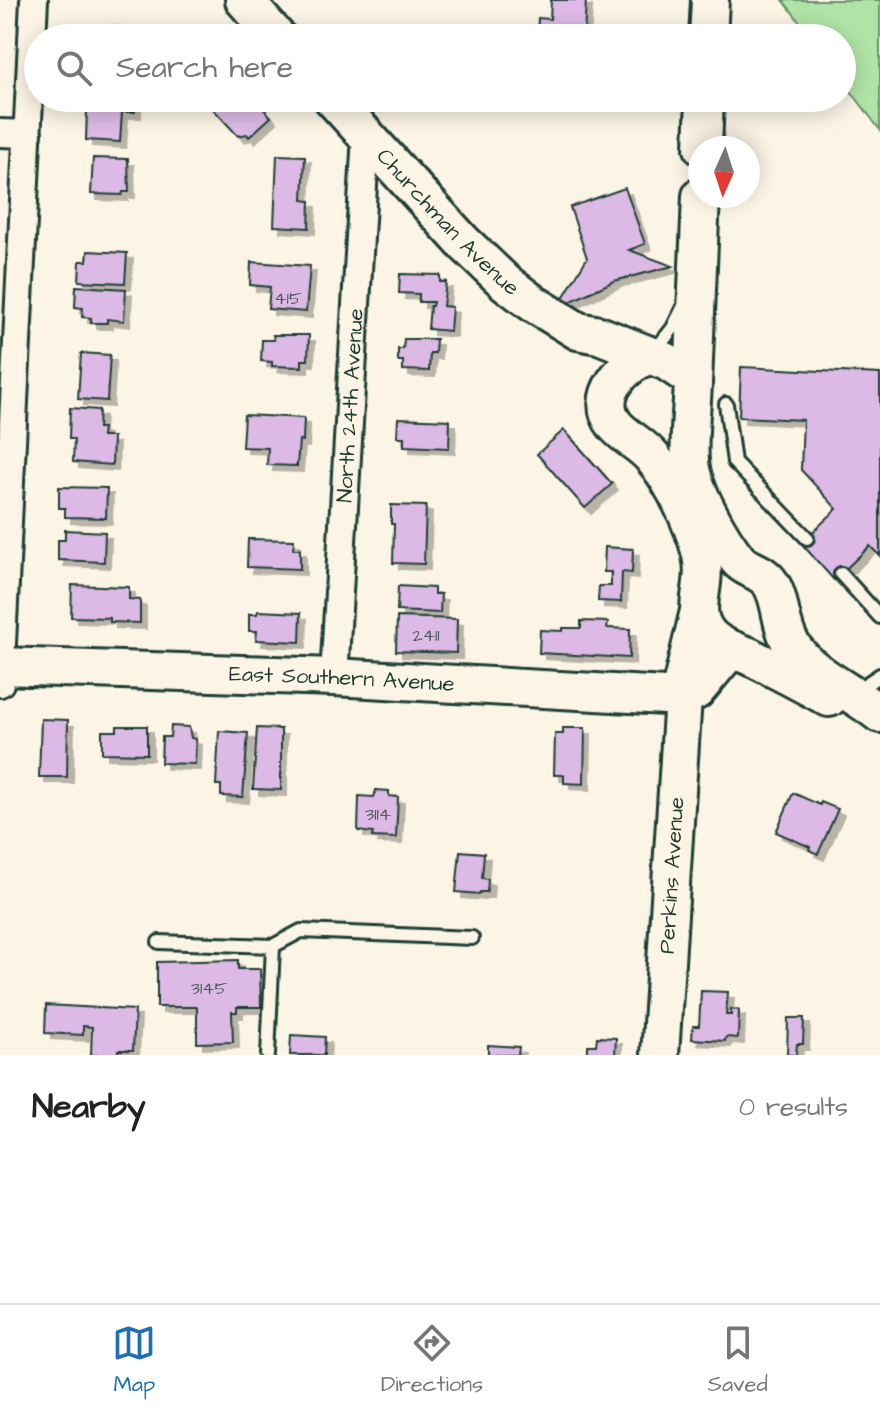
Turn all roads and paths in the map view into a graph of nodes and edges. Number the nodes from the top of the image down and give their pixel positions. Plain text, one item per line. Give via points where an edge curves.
1 (34, 0) edge
2 (244, 0) edge
3 (710, 0) edge
4 (33, 24) edge
5 (265, 24) edge
6 (709, 24) edge
7 (29, 112) edge
8 (345, 112) edge
9 (704, 112) edge
10 (0, 133) edge
11 (28, 134) junction
12 (366, 135) junction
13 (703, 136) edge
14 (700, 208) edge
15 (697, 279) junction
16 (578, 331) junction
17 (650, 355) junction
18 (693, 383) junction
19 (610, 395) junction
20 (726, 404) dead end
21 (807, 538) dead end
22 (740, 564) junction
23 (841, 574) dead end
24 (700, 599) junction
25 (778, 612) junction
26 (880, 617) edge
27 (735, 651) junction
28 (0, 666) edge
29 (334, 677) junction
30 (0, 683) edge
31 (870, 694) edge
32 (683, 697) junction
33 (880, 732) edge
34 (472, 938) dead end
35 (159, 942) dead end
36 (273, 946) junction
37 (268, 1055) edge
38 (660, 1055) edge

1 - 4 street
2 - 5 main road
3 - 6 main road
7 - 11 street
8 - 12 main road, Churchman Avenue
9 - 13 main road
10 - 11 street
11 - 28 street
12 - 16 main road, Churchman Avenue via 505,282
12 - 29 street, North 24th Avenue
14 - 15 main road
15 - 17 lane via 673,328
15 - 18 main road
16 - 17 main road, Churchman Avenue
16 - 19 main road, Churchman Avenue via 604,374
17 - 18 main road, Churchman Avenue
17 - 19 main road via 624,368
18 - 22 main road via 690,466 706,508
19 - 24 main road, Churchman Avenue via 616,426 652,457 687,514 702,561
20 - 21 lane via 734,462
22 - 24 main road via 720,570
22 - 25 main road via 773,587
23 - 26 lane
24 - 27 main road via 702,626
24 - 32 main road, Perkins Avenue
25 - 27 main road via 767,639
25 - 31 main road via 794,649
27 - 32 main road via 696,691
27 - 33 main road via 814,690
28 - 29 main road, East Southern Avenue
28 - 30 street
29 - 32 main road, East Southern Avenue
32 - 38 main road, Perkins Avenue
34 - 36 lane via 301,931
35 - 36 lane
36 - 37 lane

